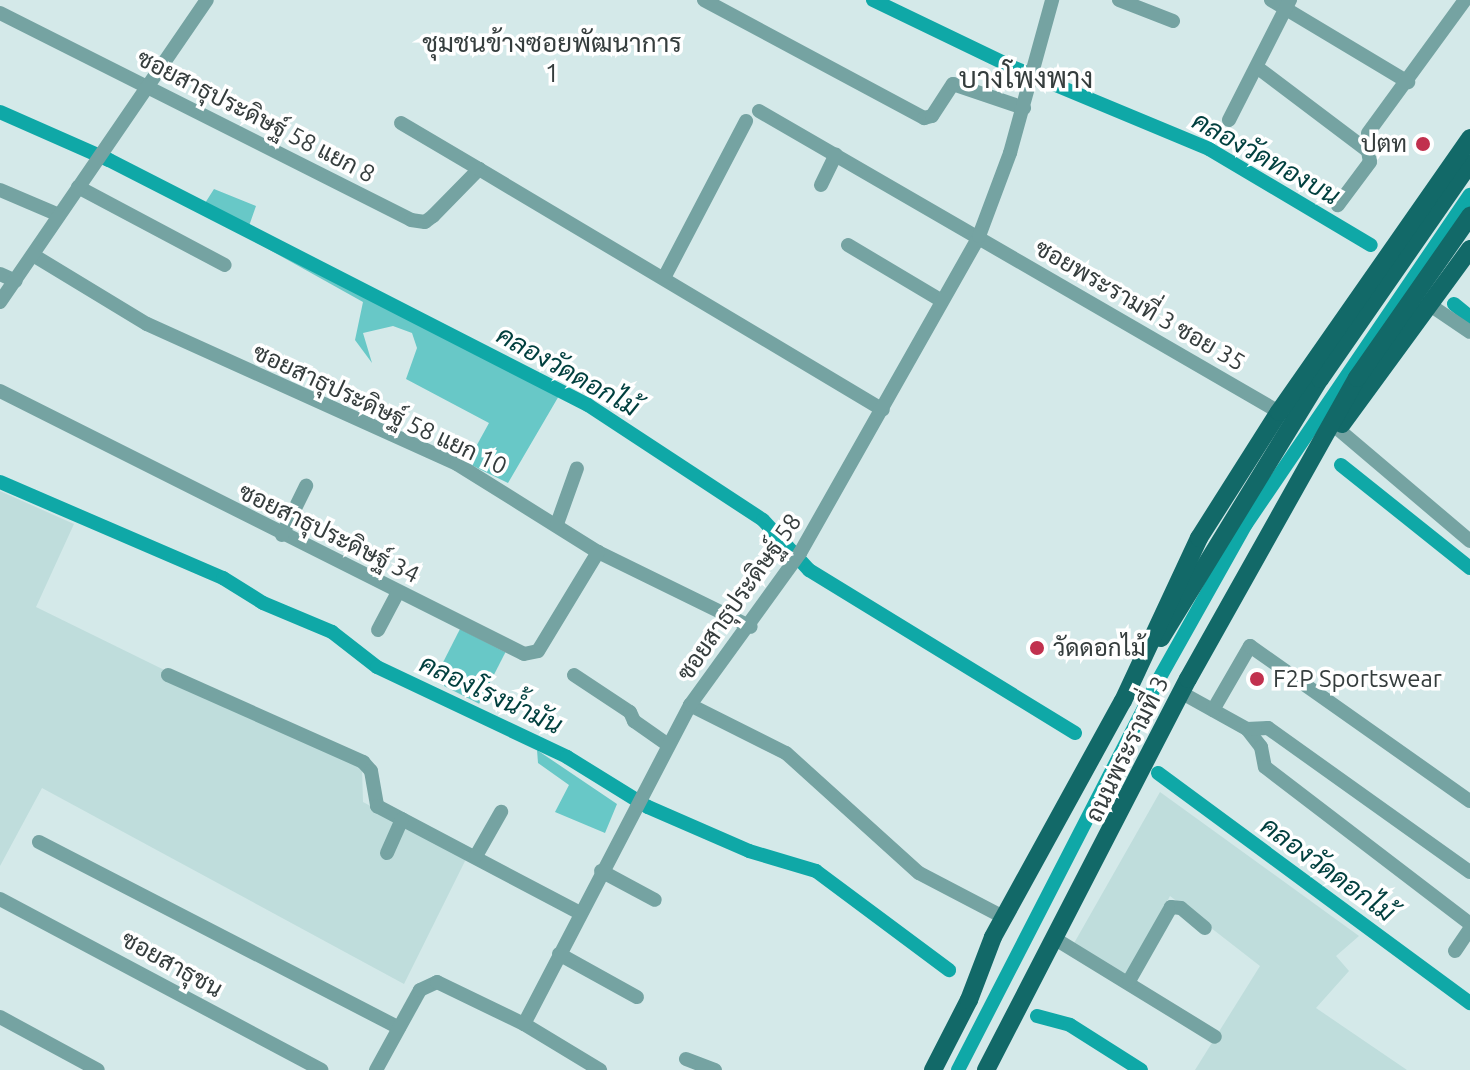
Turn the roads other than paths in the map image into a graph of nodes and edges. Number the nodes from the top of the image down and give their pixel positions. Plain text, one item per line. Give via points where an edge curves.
1 (207, 0) edge
2 (704, 0) edge
3 (1052, 0) edge
4 (1119, 0) edge
5 (1271, 0) edge
6 (1465, 0) edge
7 (1289, 4) edge
8 (0, 13) edge
9 (1173, 21) dead end
10 (1258, 68) junction
11 (1408, 82) junction
12 (146, 83) junction
13 (1024, 108) junction
14 (759, 111) dead end
15 (1229, 120) dead end
16 (746, 121) dead end
17 (401, 123) dead end
18 (1368, 133) dead end
19 (1470, 138) edge
20 (836, 154) junction
21 (1470, 163) edge
22 (479, 169) junction
23 (821, 185) dead end
24 (78, 187) junction
25 (0, 190) edge
26 (1338, 205) dead end
27 (59, 215) junction
28 (1470, 216) edge
29 (979, 236) junction
30 (848, 245) dead end
31 (1470, 249) edge
32 (33, 255) junction
33 (225, 265) dead end
34 (0, 274) edge
35 (665, 276) junction
36 (16, 281) junction
37 (942, 301) junction
38 (0, 302) edge
39 (1430, 305) junction
40 (1470, 332) edge
41 (0, 391) edge
42 (883, 410) junction
43 (1279, 412) junction
44 (1338, 429) junction
45 (1318, 454) junction
46 (577, 468) dead end
47 (306, 486) dead end
48 (557, 524) junction
49 (282, 535) junction
50 (1470, 541) edge
51 (598, 552) junction
52 (398, 592) junction
53 (751, 627) junction
54 (378, 630) dead end
55 (1141, 666) junction
56 (168, 675) dead end
57 (574, 675) dead end
58 (1182, 693) junction
59 (690, 705) junction
60 (1213, 710) junction
61 (1247, 729) junction
62 (667, 744) junction
63 (1470, 801) edge
64 (501, 812) dead end
65 (402, 819) junction
66 (39, 842) dead end
67 (387, 853) dead end
68 (476, 856) junction
69 (601, 871) junction
70 (1470, 872) edge
71 (0, 899) edge
72 (655, 900) dead end
73 (580, 913) junction
74 (1003, 917) junction
75 (1470, 926) edge
76 (1205, 928) dead end
77 (1057, 940) junction
78 (1455, 951) dead end
79 (559, 954) junction
80 (1129, 981) junction
81 (637, 997) dead end
82 (0, 1017) edge
83 (524, 1024) junction
84 (399, 1028) junction
85 (1215, 1037) dead end
86 (686, 1059) dead end
87 (98, 1070) edge
88 (321, 1070) edge
89 (376, 1070) edge
90 (600, 1070) edge
91 (715, 1070) edge
92 (933, 1070) edge
93 (986, 1070) edge

1 - 12 street
2 - 13 street via 924,118 932,116 953,84
3 - 13 street, ซอยสาธุประดิษฐ์ 58
4 - 9 street
5 - 7 street
6 - 11 street
7 - 10 street
7 - 11 street
8 - 12 street, ซอยสาธุประดิษฐ์ 58 แยก 8
10 - 15 street
10 - 26 street via 1368,151 1370,162
11 - 18 street
12 - 22 street, ซอยสาธุประดิษฐ์ 58 แยก 8 via 411,220 425,222 433,216
12 - 24 street
13 - 29 street, ซอยสาธุประดิษฐ์ 58
14 - 20 street, ซอยพระรามที่ 3 ซอย 35
16 - 35 street
17 - 22 street
19 - 43 main road, ถนนพระรามที่ 3
20 - 23 street
20 - 29 street, ซอยพระรามที่ 3 ซอย 35
21 - 55 main road, ถนนพระรามที่ 3 via 1320,379
22 - 35 street
24 - 27 street
24 - 33 street
25 - 27 street
27 - 32 street
28 - 45 main road, ถนนพระรามที่ 3 via 1357,378
29 - 37 street, ซอยสาธุประดิษฐ์ 58
29 - 43 street, ซอยพระรามที่ 3 ซอย 35
30 - 37 street
31 - 39 main road, ถนนพระรามที่ 3
32 - 36 street
32 - 48 street, ซอยสาธุประดิษฐ์ 58 แยก 10 via 147,324 457,464
34 - 36 street
35 - 42 street
36 - 38 street
37 - 42 street, ซอยสาธุประดิษฐ์ 58
39 - 40 street
39 - 44 main road, ถนนพระรามที่ 3
41 - 49 street, ซอยสาธุประดิษฐ์ 34
42 - 53 street, ซอยสาธุประดิษฐ์ 58
43 - 55 main road, ถนนพระรามที่ 3 via 1199,538
44 - 45 main road, ถนนพระรามที่ 3
44 - 50 street
45 - 58 main road, ถนนพระรามที่ 3
46 - 48 street
47 - 49 street
48 - 51 street, ซอยสาธุประดิษฐ์ 58 แยก 10
49 - 52 street, ซอยสาธุประดิษฐ์ 34
51 - 52 street, ซอยสาธุประดิษฐ์ 34 via 538,651 531,654
51 - 53 street, ซอยสาธุประดิษฐ์ 58 แยก 10
52 - 54 street
53 - 59 street, ซอยสาธุประดิษฐ์ 58
55 - 74 main road, ถนนพระรามที่ 3
56 - 65 street via 363,762 371,771 372,801
57 - 62 street
58 - 60 street
58 - 77 main road, ถนนพระรามที่ 3
59 - 62 street, ซอยสาธุประดิษฐ์ 58
59 - 74 street via 786,753 919,873
60 - 61 street
60 - 63 street via 1250,646
61 - 70 street via 1268,728
61 - 75 street via 1261,747 1265,767
62 - 69 street, ซอยสาธุประดิษฐ์ 58
64 - 68 street
65 - 67 street
65 - 68 street
66 - 84 street
68 - 73 street
69 - 72 street
69 - 73 street, ซอยสาธุประดิษฐ์ 58
71 - 88 street, ซอยสาธุชน
73 - 79 street, ซอยสาธุประดิษฐ์ 58
74 - 92 main road, ถนนพระรามที่ 3
75 - 78 street
76 - 80 street via 1181,908 1171,907
77 - 80 street
77 - 93 main road, ถนนพระรามที่ 3
79 - 81 street
79 - 83 street, ซอยสาธุประดิษฐ์ 58
80 - 85 street
82 - 87 street
83 - 84 street via 437,982 420,990
83 - 90 street
84 - 89 street
86 - 91 street

